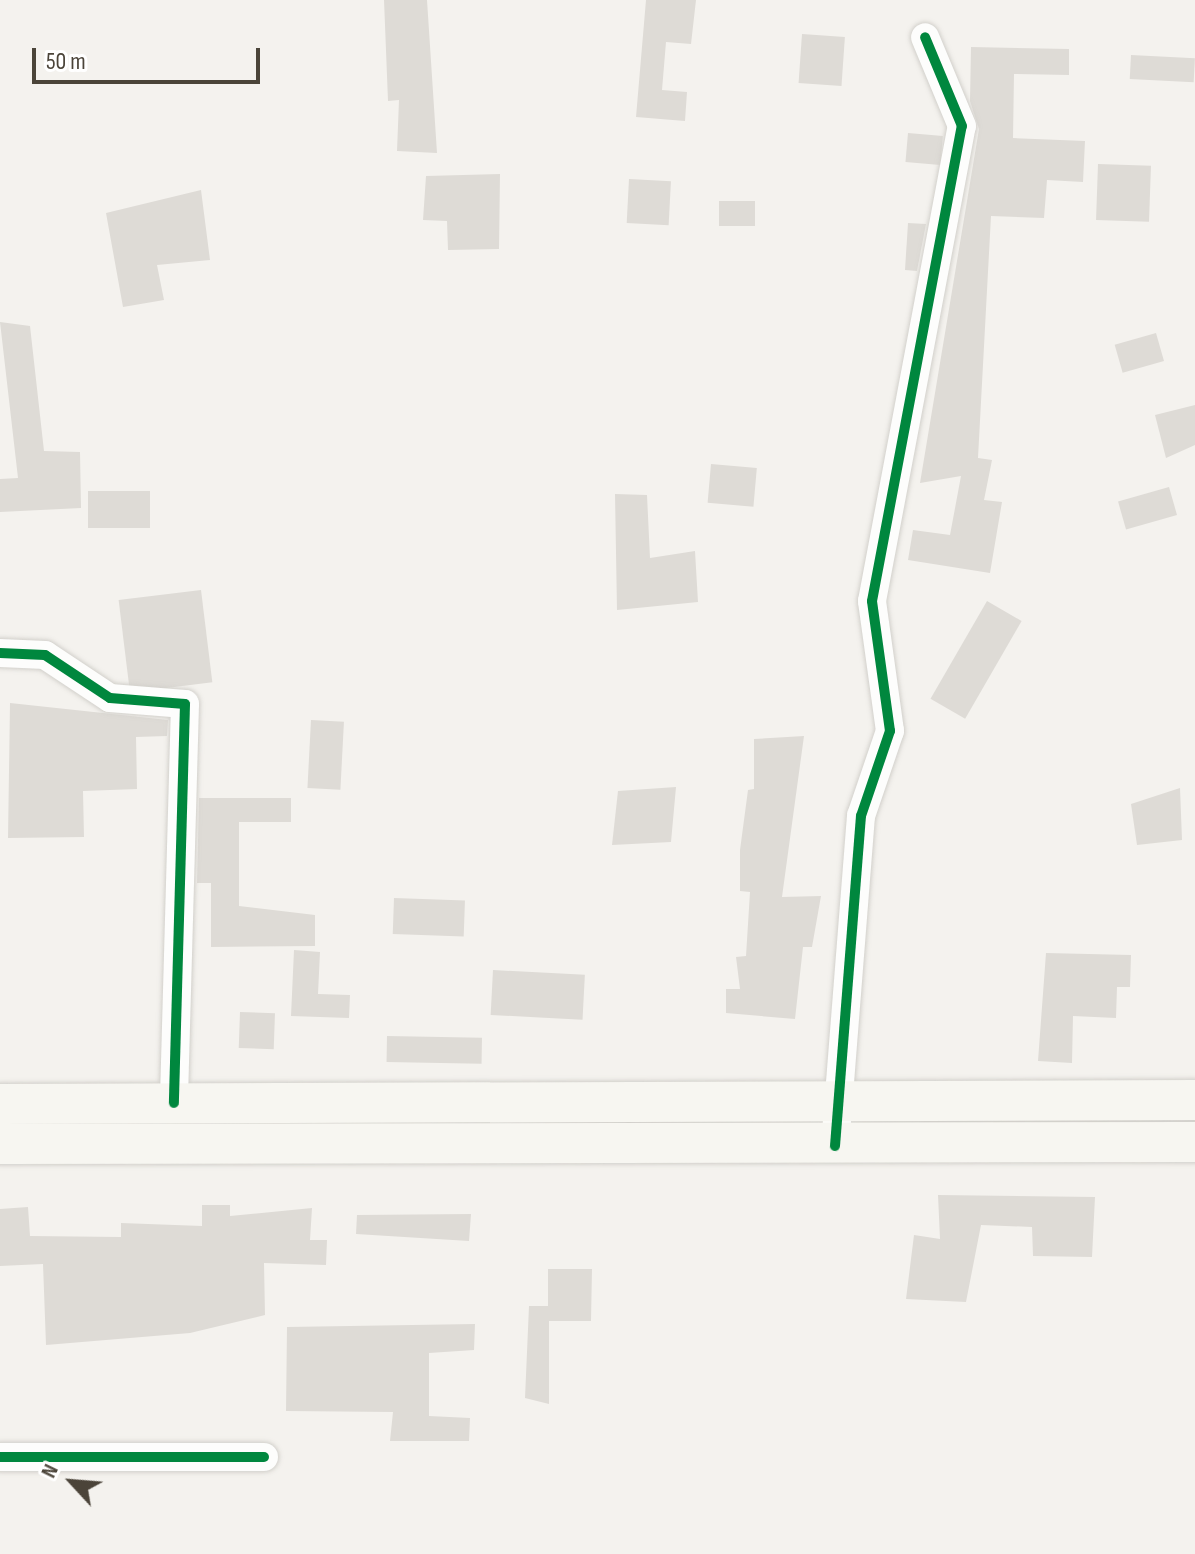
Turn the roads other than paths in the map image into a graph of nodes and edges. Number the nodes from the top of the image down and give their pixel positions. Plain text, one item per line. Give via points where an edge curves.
1 (925, 37) dead end
2 (0, 653) edge
3 (1195, 1100) edge
4 (839, 1101) junction
5 (174, 1103) junction
6 (0, 1104) edge
7 (1195, 1142) edge
8 (0, 1144) edge
9 (835, 1146) junction
10 (0, 1457) edge
11 (264, 1457) dead end

1 - 4 street via 962,126 872,601 890,731 861,816
2 - 5 street via 45,655 110,698 185,704
3 - 4 main road
4 - 5 main road
4 - 9 street
5 - 6 main road
7 - 9 main road
8 - 9 main road
10 - 11 street

